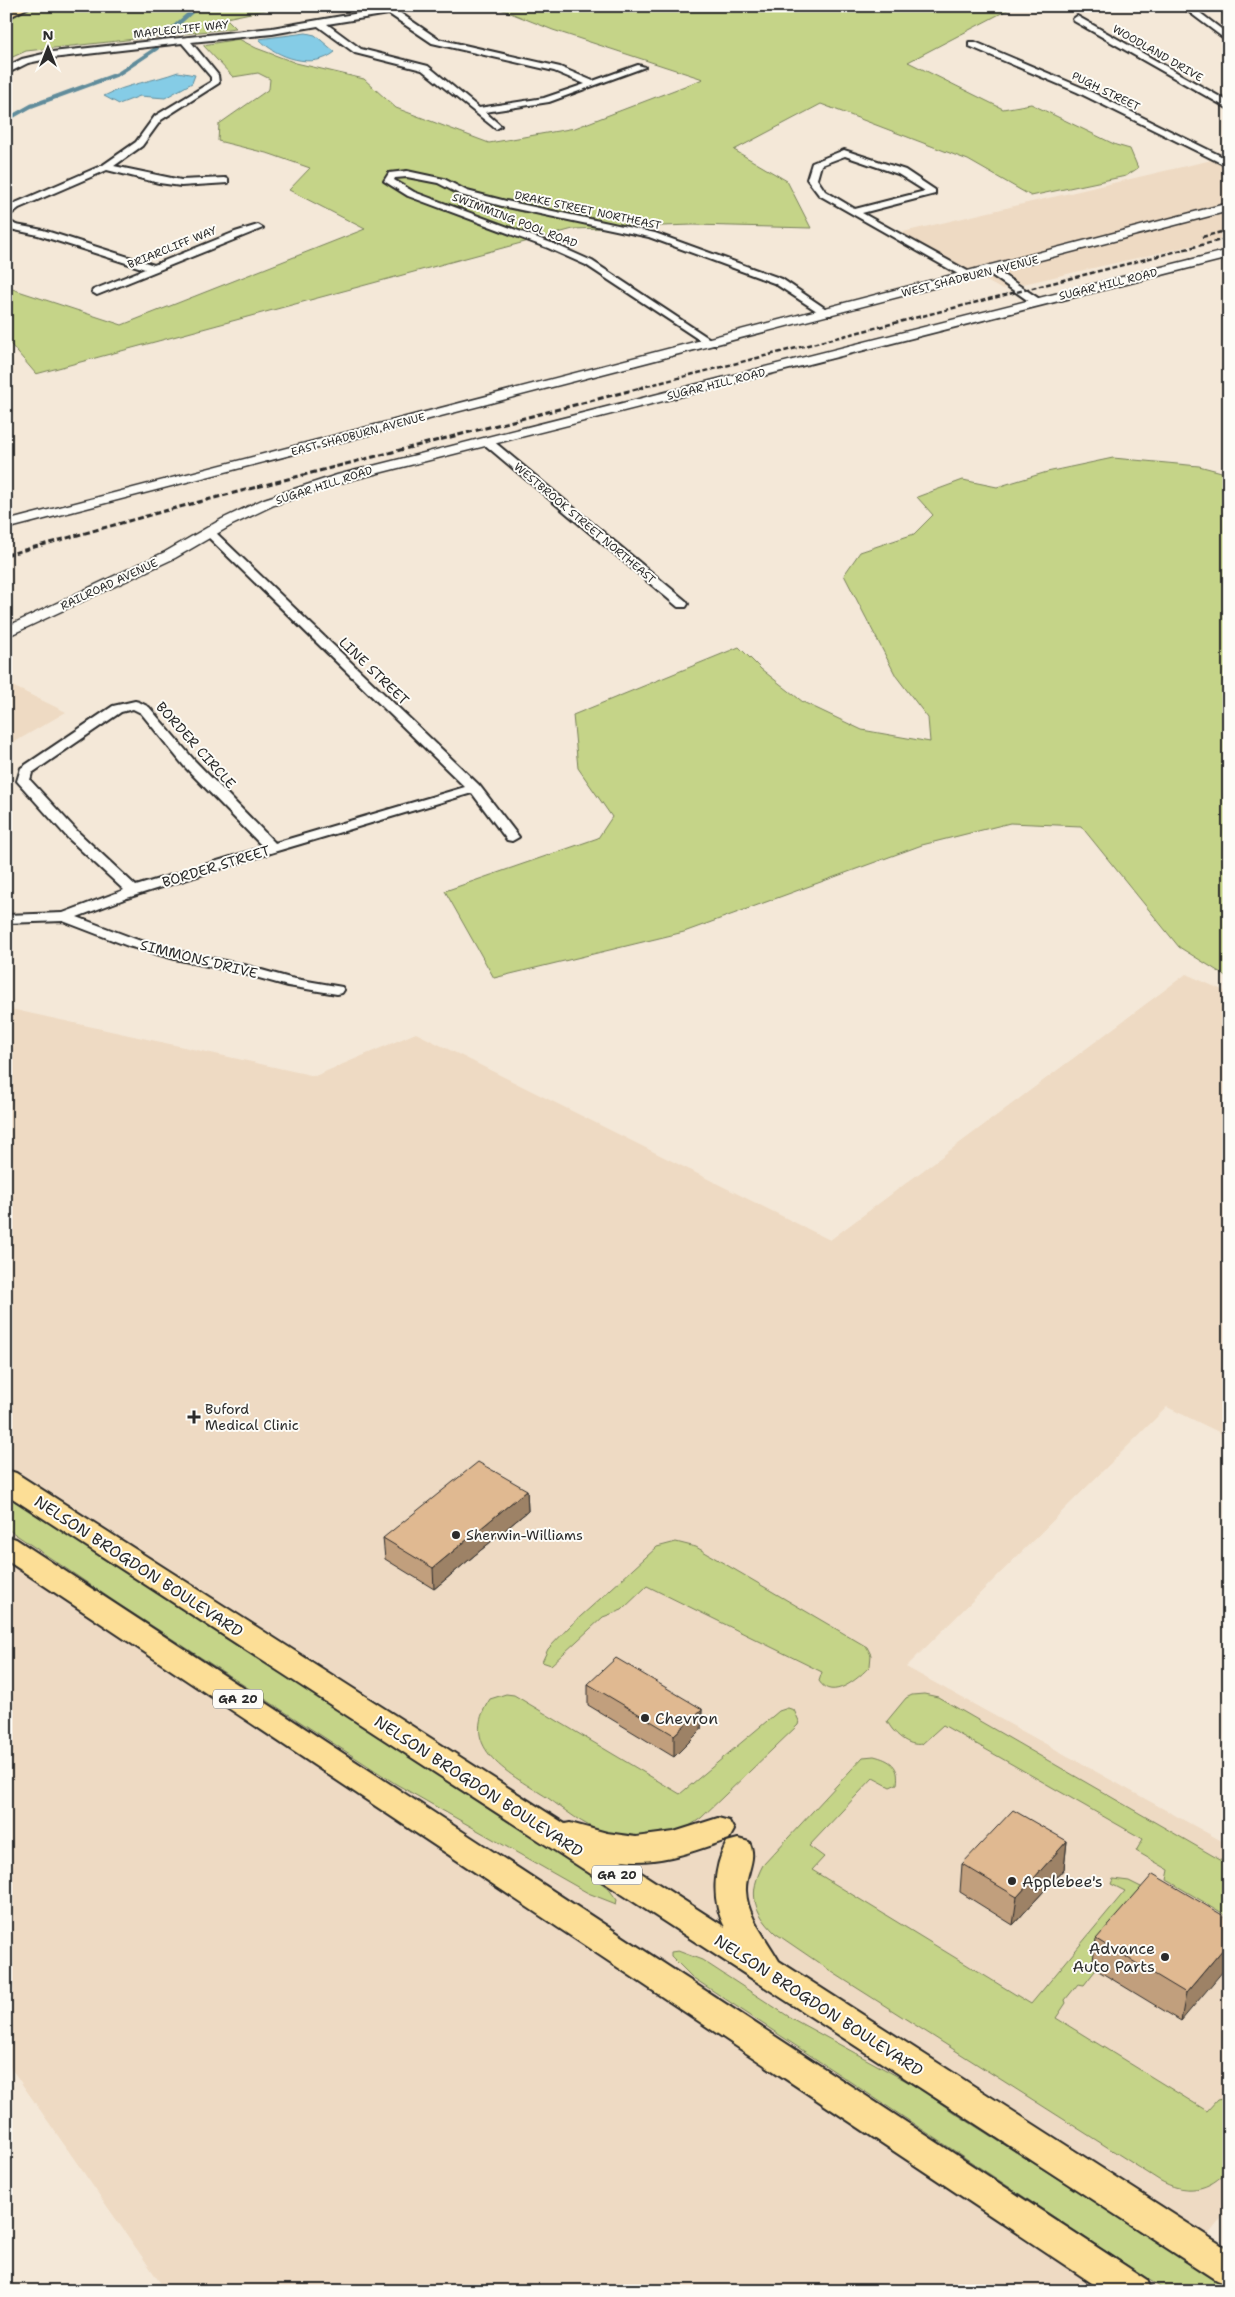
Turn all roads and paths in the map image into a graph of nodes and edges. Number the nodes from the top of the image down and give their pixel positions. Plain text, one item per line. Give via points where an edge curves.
1 (25, 6) edge
2 (1185, 6) edge
3 (387, 9) edge
4 (6, 15) edge
5 (1077, 19) dead end
6 (321, 24) junction
7 (1229, 39) edge
8 (184, 40) junction
9 (972, 44) dead end
10 (641, 68) dead end
11 (6, 71) edge
12 (591, 83) junction
13 (1229, 106) edge
14 (478, 111) junction
15 (496, 126) dead end
16 (1229, 164) edge
17 (106, 166) junction
18 (392, 175) joint
19 (225, 181) dead end
20 (1229, 207) edge
21 (854, 212) junction
22 (6, 215) edge
23 (6, 222) edge
24 (258, 228) dead end
25 (1229, 254) edge
26 (154, 268) junction
27 (991, 270) junction
28 (968, 276) junction
29 (97, 292) dead end
30 (1037, 302) junction
31 (827, 312) junction
32 (710, 343) junction
33 (488, 442) junction
34 (6, 525) edge
35 (209, 532) junction
36 (682, 604) dead end
37 (6, 633) edge
38 (474, 788) junction
39 (512, 838) dead end
40 (272, 848) junction
41 (134, 892) junction
42 (65, 917) junction
43 (6, 919) edge
44 (337, 990) dead end
45 (6, 1480) edge
46 (6, 1546) edge
47 (543, 1827) junction
48 (767, 1972) junction
49 (1229, 2269) edge
50 (1134, 2291) edge

1 - 4 main road
2 - 7 street
3 - 6 street, MAPLECLIFF WAY
3 - 12 street via 435,41 557,69
5 - 13 street, WOODLAND DRIVE
6 - 8 street, MAPLECLIFF WAY
6 - 14 street via 358,51 426,68
8 - 11 street, MAPLECLIFF WAY via 52,54 25,61
8 - 17 street via 215,77 215,83 158,118 139,144
9 - 16 street, PUGH STREET via 1080,90
10 - 12 street
12 - 14 street via 546,100
14 - 15 street
17 - 19 street via 181,183
17 - 22 street via 16,206
18 - 31 street, DRAKE STREET NORTHEAST via 407,174 441,181 464,193 505,204 652,235 778,282
18 - 32 street, SWIMMING POOL ROAD via 389,182 411,194 589,263
20 - 27 street, WEST SHADBURN AVENUE
21 - 21 street via 889,203 932,192 923,183 899,171 844,153 817,163 812,179 822,193
21 - 28 street
23 - 26 street via 13,227 40,232
24 - 26 street, BRIARCLIFF WAY
25 - 30 street, SUGAR HILL ROAD
26 - 29 street, BRIARCLIFF WAY
27 - 28 street, WEST SHADBURN AVENUE
27 - 30 street
28 - 31 street, WEST SHADBURN AVENUE
30 - 33 street, SUGAR HILL ROAD
31 - 32 street, WEST SHADBURN AVENUE
32 - 34 street, EAST SHADBURN AVENUE
33 - 35 street, SUGAR HILL ROAD via 342,478 269,502
33 - 36 street, WESTBROOK STREET NORTHEAST
35 - 37 street, RAILROAD AVENUE via 170,555
35 - 38 street, LINE STREET
38 - 39 street, LINE STREET
38 - 40 street, BORDER STREET via 426,805
40 - 41 street, BORDER STREET
40 - 41 street, BORDER CIRCLE via 189,763 146,710 135,705 117,709 26,771 23,781 73,835
41 - 42 street, BORDER STREET
42 - 43 street, BORDER STREET
42 - 44 street, SIMMONS DRIVE via 133,943 180,956 288,982
45 - 47 highway, NELSON BROGDON BOULEVARD / GA 20
46 - 50 highway, GA 20
47 - 48 highway, NELSON BROGDON BOULEVARD / GA 20 via 679,1912
47 - 48 highway via 598,1844 645,1849 683,1842 728,1841 730,1891 739,1923
48 - 49 highway, NELSON BROGDON BOULEVARD / GA 20

